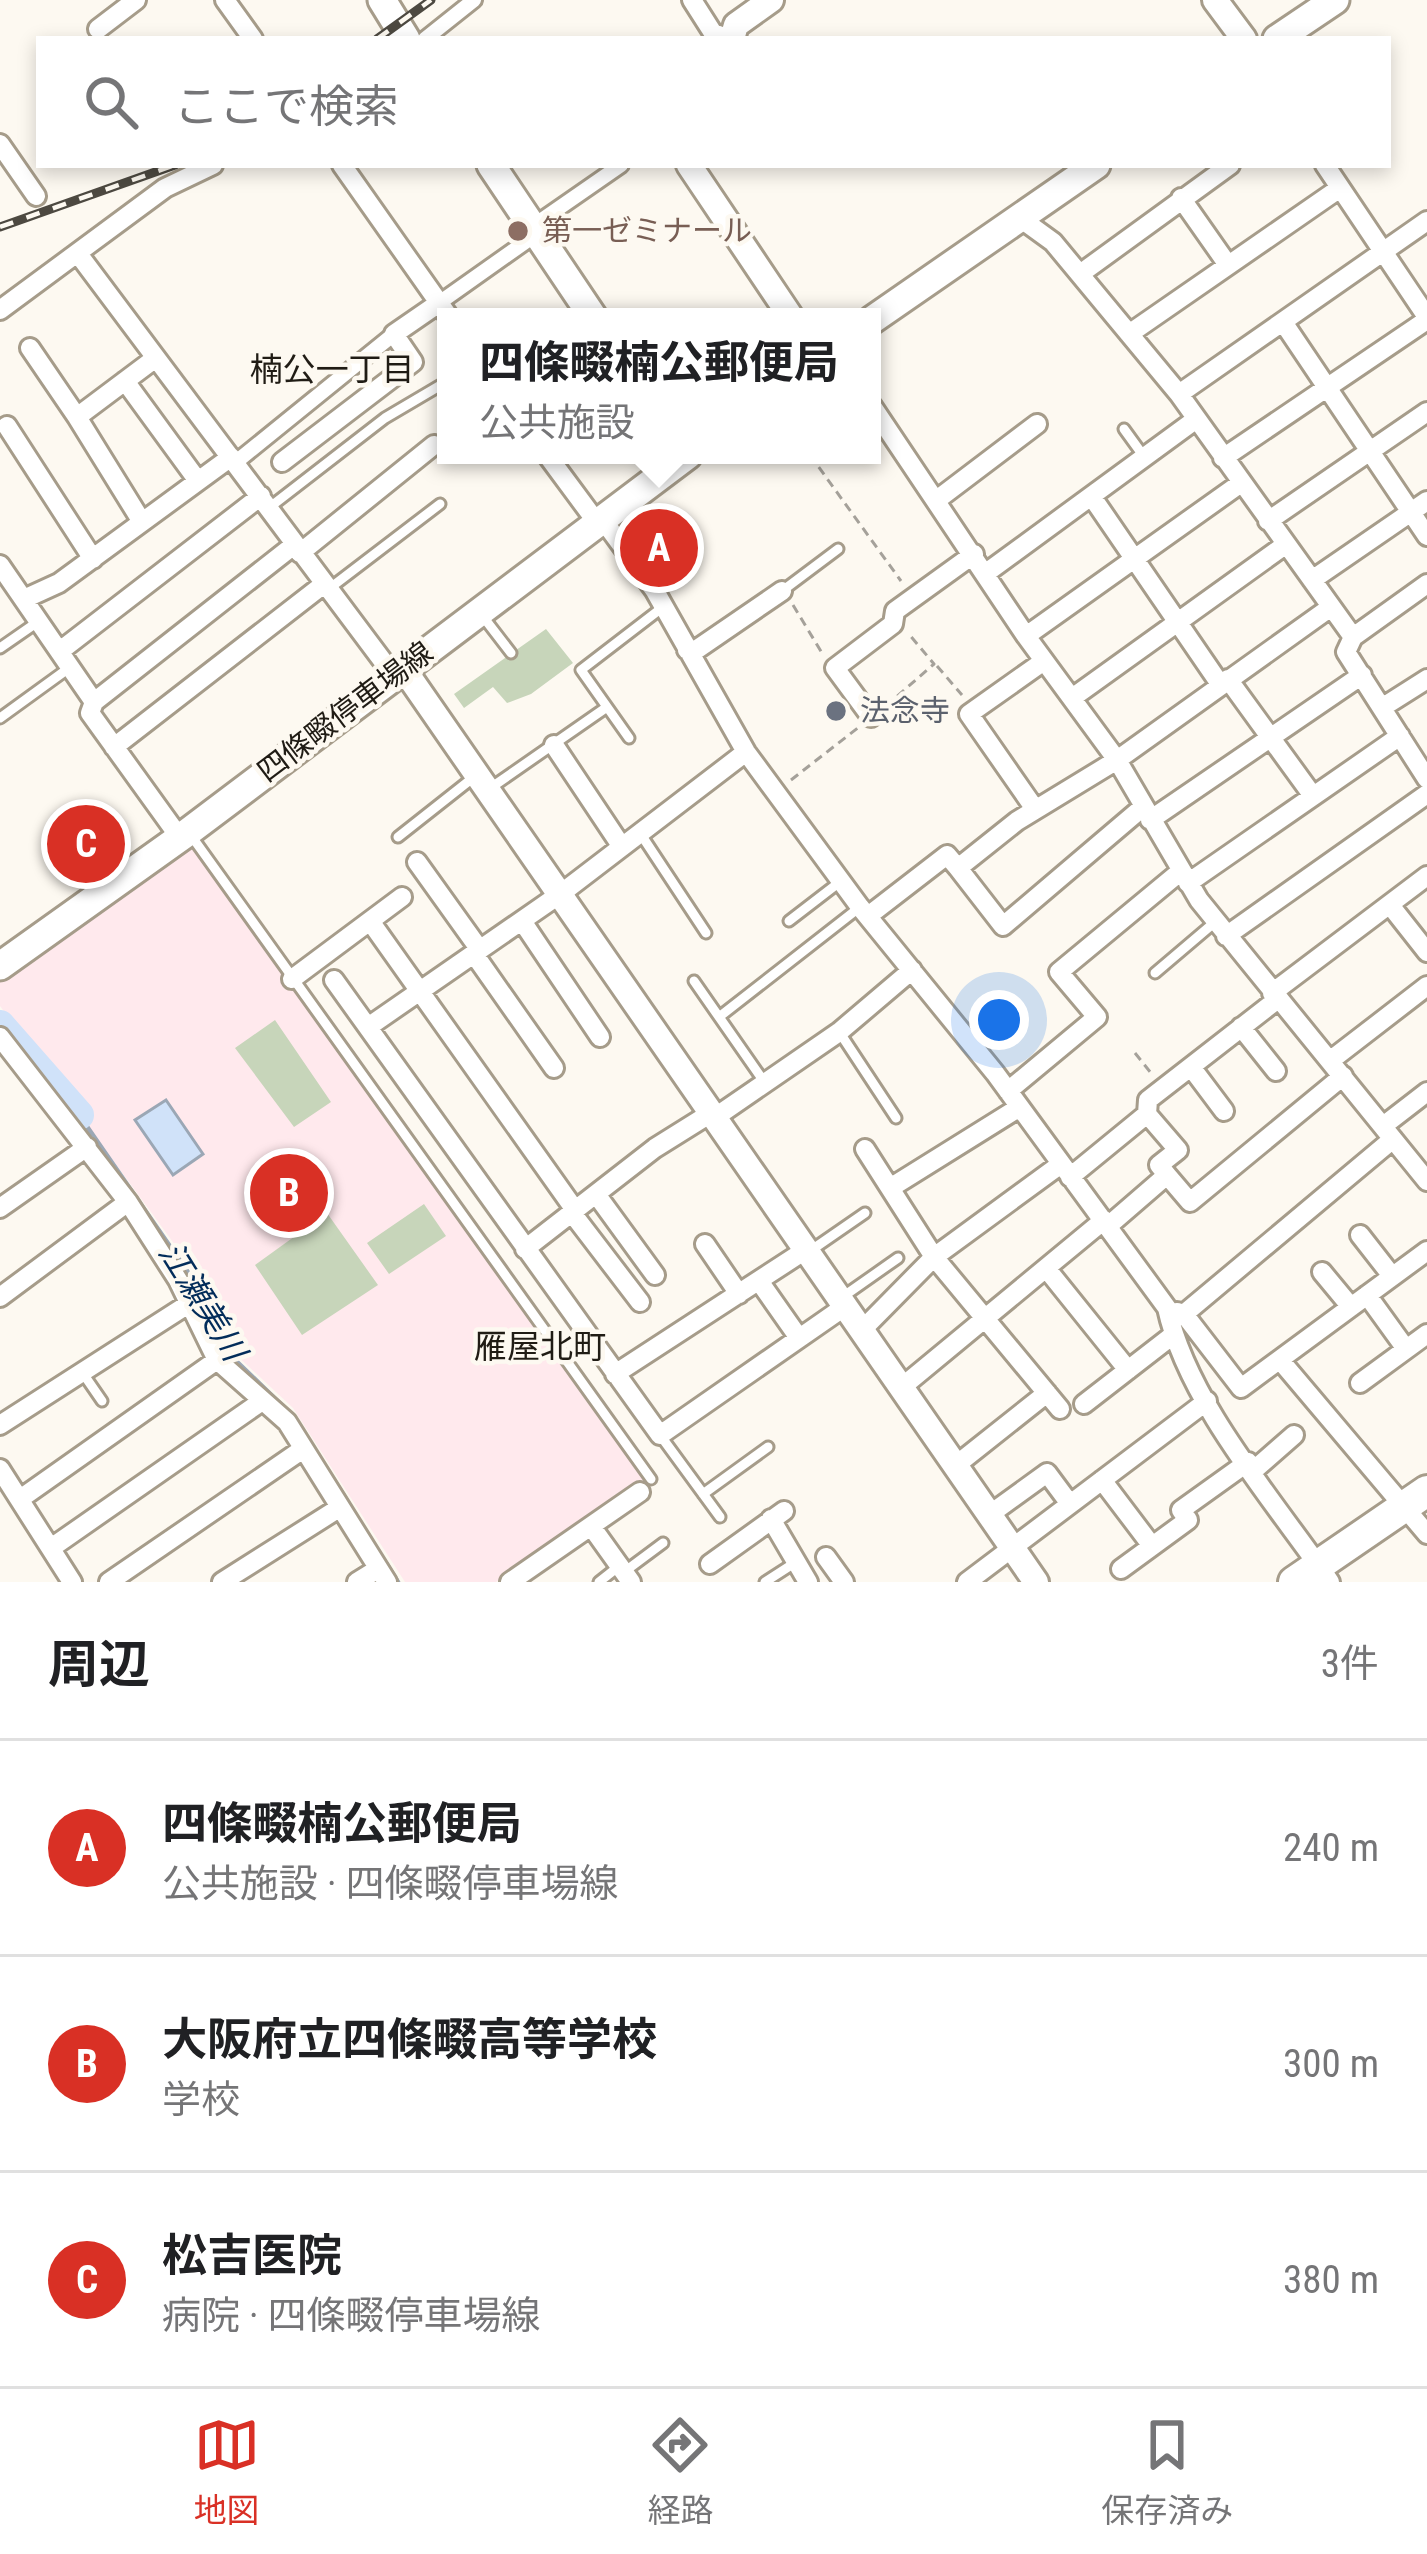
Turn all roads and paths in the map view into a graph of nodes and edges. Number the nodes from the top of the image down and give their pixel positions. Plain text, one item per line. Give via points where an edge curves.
1 (136, 0) edge
2 (225, 0) edge
3 (475, 0) edge
4 (692, 0) edge
5 (771, 0) edge
6 (1215, 0) edge
7 (1335, 0) edge
8 (386, 2) edge
9 (98, 28) dead end
10 (251, 36) edge
11 (404, 36) edge
12 (429, 36) edge
13 (722, 36) edge
14 (731, 36) edge
15 (1242, 36) edge
16 (1281, 36) edge
17 (0, 144) edge
18 (207, 168) edge
19 (345, 168) edge
20 (493, 168) edge
21 (617, 168) edge
22 (691, 168) edge
23 (1092, 168) edge
24 (1226, 168) edge
25 (1326, 168) edge
26 (1340, 188) junction
27 (36, 196) dead end
28 (1181, 198) junction
29 (1020, 218) junction
30 (535, 230) junction
31 (1424, 231) edge
32 (1384, 254) junction
33 (79, 255) junction
34 (1228, 265) junction
35 (1079, 274) junction
36 (443, 308) edge
37 (446, 308) edge
38 (587, 308) edge
39 (785, 308) edge
40 (0, 310) edge
41 (437, 313) edge
42 (881, 314) edge
43 (1427, 318) edge
44 (1285, 325) junction
45 (394, 334) junction
46 (1129, 334) junction
47 (30, 348) dead end
48 (153, 360) junction
49 (125, 381) junction
50 (437, 384) edge
51 (1328, 388) junction
52 (1179, 394) junction
53 (1427, 412) edge
54 (77, 417) junction
55 (881, 419) edge
56 (1195, 420) junction
57 (1037, 424) dead end
58 (7, 426) dead end
59 (1124, 429) dead end
60 (434, 445) dead end
61 (1370, 452) junction
62 (1144, 458) junction
63 (1223, 458) junction
64 (233, 459) junction
65 (282, 462) joint
66 (554, 464) edge
67 (676, 464) edge
68 (816, 464) edge
69 (198, 481) junction
70 (1241, 483) junction
71 (299, 484) junction
72 (1092, 497) junction
73 (938, 499) junction
74 (264, 502) junction
75 (440, 504) dead end
76 (1419, 507) edge
77 (1268, 521) junction
78 (142, 522) junction
79 (601, 522) junction
80 (1427, 536) edge
81 (1285, 545) junction
82 (297, 549) junction
83 (838, 549) dead end
84 (974, 554) junction
85 (92, 559) junction
86 (1136, 560) junction
87 (0, 566) edge
88 (986, 573) junction
89 (1312, 580) junction
90 (1427, 584) edge
91 (326, 587) junction
92 (782, 591) junction
93 (913, 598) junction
94 (24, 599) junction
95 (663, 607) junction
96 (1330, 607) junction
97 (479, 611) junction
98 (897, 619) dead end
99 (38, 621) junction
100 (1177, 622) junction
101 (1026, 637) junction
102 (1353, 637) junction
103 (0, 648) edge
104 (687, 650) junction
105 (511, 653) dead end
106 (65, 659) junction
107 (1044, 662) junction
108 (934, 664) junction
109 (835, 668) junction
110 (398, 672) junction
111 (1362, 675) junction
112 (1427, 679) edge
113 (1224, 681) junction
114 (1072, 698) junction
115 (94, 702) junction
116 (607, 707) junction
117 (1382, 707) junction
118 (974, 710) junction
119 (871, 717) junction
120 (0, 718) edge
121 (1400, 736) junction
122 (629, 738) dead end
123 (1270, 738) junction
124 (554, 745) junction
125 (114, 747) junction
126 (746, 752) junction
127 (1118, 760) junction
128 (1426, 780) edge
129 (484, 782) junction
130 (776, 792) junction
131 (1313, 796) junction
132 (1035, 809) junction
133 (1147, 814) junction
134 (640, 833) junction
135 (184, 835) junction
136 (398, 837) dead end
137 (622, 847) junction
138 (417, 862) dead end
139 (958, 868) junction
140 (1427, 876) edge
141 (1185, 877) junction
142 (841, 880) junction
143 (563, 892) junction
144 (402, 897) dead end
145 (1390, 905) junction
146 (864, 911) junction
147 (370, 921) junction
148 (522, 921) junction
149 (789, 921) dead end
150 (1221, 929) junction
151 (706, 933) dead end
152 (477, 952) junction
153 (1427, 952) edge
154 (0, 966) edge
155 (912, 970) junction
156 (1155, 973) dead end
157 (292, 979) junction
158 (334, 980) dead end
159 (694, 981) dead end
160 (1427, 986) edge
161 (419, 992) junction
162 (1275, 996) junction
163 (719, 1017) junction
164 (368, 1028) junction
165 (1241, 1028) junction
166 (839, 1031) junction
167 (0, 1037) edge
168 (600, 1037) dead end
169 (1135, 1053) dead end
170 (1191, 1066) junction
171 (1337, 1068) junction
172 (554, 1069) dead end
173 (1276, 1071) dead end
174 (765, 1083) junction
175 (1163, 1089) junction
176 (1427, 1092) edge
177 (1014, 1099) junction
178 (1224, 1111) dead end
179 (1147, 1114) junction
180 (712, 1116) junction
181 (896, 1118) dead end
182 (1388, 1133) junction
183 (87, 1147) junction
184 (865, 1149) dead end
185 (1065, 1171) junction
186 (1167, 1175) junction
187 (1427, 1181) edge
188 (890, 1188) junction
189 (596, 1194) junction
190 (128, 1202) junction
191 (0, 1208) edge
192 (574, 1211) junction
193 (865, 1213) dead end
194 (1106, 1223) junction
195 (1360, 1235) dead end
196 (706, 1244) dead end
197 (525, 1249) junction
198 (808, 1251) junction
199 (1427, 1251) edge
200 (934, 1257) junction
201 (898, 1258) dead end
202 (1046, 1268) junction
203 (1322, 1272) dead end
204 (655, 1275) dead end
205 (1393, 1276) junction
206 (759, 1281) junction
207 (739, 1294) junction
208 (0, 1297) edge
209 (844, 1301) junction
210 (1359, 1301) junction
211 (640, 1302) dead end
212 (190, 1304) junction
213 (1175, 1311) junction
214 (987, 1317) junction
215 (863, 1329) junction
216 (1427, 1334) edge
217 (1173, 1335) junction
218 (799, 1338) junction
219 (1406, 1349) junction
220 (217, 1360) junction
221 (1280, 1360) junction
222 (1128, 1370) junction
223 (82, 1372) junction
224 (616, 1374) junction
225 (1232, 1377) junction
226 (1360, 1383) dead end
227 (902, 1387) junction
228 (1206, 1400) junction
229 (102, 1401) dead end
230 (262, 1401) junction
231 (1084, 1404) dead end
232 (0, 1425) edge
233 (660, 1435) junction
234 (1294, 1436) dead end
235 (768, 1447) dead end
236 (303, 1449) junction
237 (956, 1466) junction
238 (1251, 1466) junction
239 (0, 1469) edge
240 (1102, 1480) junction
241 (645, 1485) joint
242 (703, 1494) junction
243 (1421, 1495) edge
244 (20, 1499) junction
245 (1070, 1504) junction
246 (338, 1508) junction
247 (989, 1515) junction
248 (721, 1517) dead end
249 (591, 1526) junction
250 (1427, 1534) edge
251 (663, 1544) dead end
252 (1152, 1546) junction
253 (51, 1548) junction
254 (1012, 1548) junction
255 (826, 1557) dead end
256 (796, 1562) junction
257 (1121, 1568) dead end
258 (625, 1573) edge
259 (709, 1573) edge
260 (383, 1575) edge
261 (68, 1576) edge
262 (1314, 1576) edge
263 (46, 1582) edge
264 (109, 1582) edge
265 (222, 1582) edge
266 (357, 1582) edge
267 (510, 1582) edge
268 (598, 1582) edge
269 (765, 1582) edge
270 (808, 1582) edge
271 (844, 1582) edge
272 (967, 1582) edge
273 (1036, 1582) edge

1 - 9 street
2 - 10 street
3 - 12 street
4 - 13 street
5 - 14 street
6 - 15 street
7 - 16 main road
8 - 11 main road
17 - 27 street
18 - 33 street via 165,188
19 - 36 street
20 - 30 main road
21 - 30 street
22 - 39 street
23 - 29 main road
24 - 28 street
25 - 26 street
26 - 32 street
26 - 34 street
28 - 34 street
28 - 35 street
29 - 35 street
29 - 42 main road
30 - 37 street
30 - 38 main road
31 - 32 street
32 - 43 street
32 - 44 street
33 - 40 street
33 - 48 street
34 - 46 street
35 - 46 street
41 - 45 street
43 - 51 street
44 - 51 street
44 - 52 street
45 - 64 street
45 - 65 street via 413,362
46 - 52 street
47 - 54 street
48 - 49 street
48 - 64 street
49 - 54 street
49 - 69 street
50 - 71 lane
51 - 61 street
51 - 63 street
52 - 56 street
53 - 61 street
54 - 78 street
55 - 73 street
56 - 62 street
56 - 63 street
57 - 73 street
58 - 85 street
59 - 62 lane
60 - 82 street
61 - 76 street
61 - 77 street
62 - 72 street
63 - 70 street
64 - 69 street
64 - 74 street
65 - 71 lane
66 - 79 street
67 - 79 main road, 四條畷停車場線
68 - 93 path
69 - 78 street
70 - 77 street
70 - 86 street
71 - 74 lane
72 - 86 street
72 - 88 street
73 - 84 street
74 - 82 street
74 - 106 street
75 - 91 lane
76 - 80 street
76 - 89 street
77 - 81 street
78 - 85 street
79 - 95 street
79 - 97 main road, 四條畷停車場線
81 - 89 street
81 - 100 street
82 - 91 street
82 - 115 street
83 - 92 lane
84 - 88 street
84 - 93 street
85 - 94 street
86 - 100 street
86 - 101 street
87 - 94 street
88 - 101 street
89 - 96 street
90 - 102 street
91 - 110 street
91 - 125 street
92 - 104 street
92 - 109 path
93 - 109 street
94 - 99 street
95 - 104 street
95 - 116 lane via 581,670
96 - 102 street
96 - 113 street
97 - 105 lane
97 - 110 main road, 四條畷停車場線
98 - 108 path
99 - 103 lane
99 - 106 street
100 - 113 street
100 - 114 street
101 - 107 street
102 - 111 street via 1346,652
104 - 126 street
106 - 115 street
106 - 120 lane
107 - 114 street
107 - 118 street
108 - 118 path
108 - 119 path
109 - 119 street
110 - 129 street
110 - 135 main road, 四條畷停車場線
111 - 117 street
111 - 123 street
112 - 117 street
113 - 123 street
113 - 127 street
114 - 127 street
115 - 125 street via 90,713
116 - 122 lane
116 - 124 lane
117 - 121 street
118 - 132 street via 969,715
119 - 130 path
121 - 128 street
121 - 131 street
123 - 131 street
123 - 133 street
124 - 129 lane
124 - 137 street
125 - 135 street
126 - 130 street
126 - 134 street
127 - 132 street
127 - 133 street
128 - 150 street
129 - 136 lane
129 - 143 street
130 - 142 street
131 - 141 street
132 - 139 street
133 - 139 street via 1003,926
133 - 141 street
134 - 137 street
134 - 151 lane
135 - 154 main road, 四條畷停車場線
135 - 157 lane
137 - 143 street
138 - 152 street
139 - 146 street via 946,854
140 - 145 street
141 - 150 street
141 - 177 street via 1059,971 1097,1018
142 - 146 street
142 - 149 lane
143 - 148 street
143 - 180 street
144 - 147 street
145 - 153 street
145 - 162 street
146 - 155 street
146 - 163 lane
147 - 157 street
147 - 161 street
148 - 152 street
148 - 168 street
150 - 156 lane
150 - 162 street
152 - 161 street
152 - 172 street
155 - 166 street
155 - 177 street
157 - 241 lane
158 - 164 street
159 - 163 lane
160 - 171 street
161 - 164 street
161 - 192 street
162 - 165 street
162 - 171 street
163 - 174 lane
164 - 197 street
165 - 170 street
165 - 173 street
166 - 174 street
166 - 181 lane
167 - 183 street
169 - 175 path
170 - 175 street
170 - 178 street
171 - 182 street
171 - 186 street via 1190,1202
174 - 180 street
175 - 179 street via 1148,1100
176 - 182 street
177 - 185 street
177 - 188 street
179 - 185 street
179 - 186 street via 1178,1150 1159,1165
180 - 189 street
180 - 198 street
182 - 187 street
182 - 213 street
183 - 190 street
183 - 191 street
184 - 188 street
185 - 194 street
185 - 200 street
186 - 194 street
188 - 200 street
189 - 192 street
189 - 204 street
190 - 208 street
190 - 212 street
192 - 197 street
192 - 211 street
193 - 198 lane
194 - 202 street
194 - 213 street
195 - 205 street
196 - 207 street
197 - 224 street
198 - 206 street
198 - 209 street
199 - 205 street
200 - 214 street
200 - 215 street
201 - 209 lane
202 - 214 street
202 - 222 street
203 - 210 street
205 - 210 street
206 - 207 street
206 - 218 street
207 - 224 street
209 - 215 street
209 - 218 street
210 - 219 street
210 - 221 street
212 - 220 street
212 - 223 street
213 - 217 street
213 - 225 street
214 - 227 street
214 - 237 street via 1053,1401
215 - 227 street
216 - 219 street
217 - 222 street
217 - 228 street
218 - 233 street
219 - 226 street
220 - 230 street
220 - 244 street
221 - 225 street via 1241,1388
221 - 243 street
222 - 231 street
223 - 229 lane
223 - 232 street
224 - 233 street
225 - 228 street
227 - 237 street
228 - 238 street
228 - 240 street
230 - 236 street
230 - 253 street
233 - 242 lane
234 - 238 street
235 - 242 lane
236 - 246 street
236 - 264 street
237 - 247 street
238 - 252 street via 1181,1510 1188,1520
238 - 262 street
239 - 244 street
240 - 245 street
240 - 252 street
241 - 249 street
242 - 248 lane
243 - 250 street
243 - 262 highway
244 - 253 street
245 - 247 street via 1047,1473
245 - 254 street
246 - 260 street
246 - 265 street
247 - 254 street
249 - 258 street
249 - 267 street
251 - 258 lane
252 - 257 street
253 - 261 street
254 - 272 street
254 - 273 street
255 - 271 street
256 - 259 street via 778,1515
256 - 269 lane
256 - 270 street
258 - 268 lane
260 - 266 street
261 - 263 street

